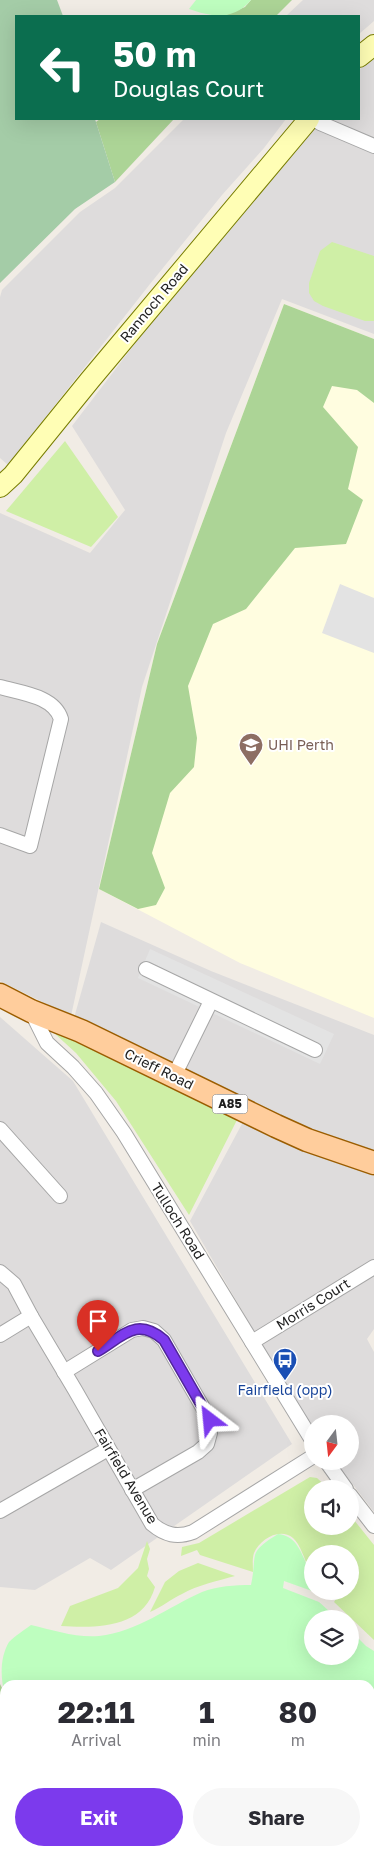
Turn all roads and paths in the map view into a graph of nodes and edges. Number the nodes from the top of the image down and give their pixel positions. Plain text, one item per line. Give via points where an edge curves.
1 (374, 45) edge
2 (360, 56) edge
3 (308, 120) edge
4 (318, 120) edge
5 (374, 146) edge
6 (0, 487) edge
7 (0, 687) edge
8 (0, 836) edge
9 (146, 969) dead end
10 (0, 995) edge
11 (211, 1001) junction
12 (31, 1011) junction
13 (315, 1050) dead end
14 (174, 1076) junction
15 (0, 1129) edge
16 (374, 1163) edge
17 (60, 1196) dead end
18 (374, 1267) edge
19 (0, 1272) edge
20 (31, 1316) junction
21 (0, 1334) edge
22 (252, 1342) junction
23 (64, 1372) junction
24 (304, 1427) edge
25 (108, 1449) junction
26 (304, 1462) edge
27 (132, 1490) junction
28 (359, 1507) edge
29 (0, 1511) edge
30 (374, 1526) edge

1 - 2 street
3 - 6 street, Rannoch Road
4 - 5 street
7 - 8 street via 51,703 59,710 61,719 30,846
9 - 11 street
10 - 12 main road, Crieff Road / A85
11 - 13 street
11 - 14 street
12 - 14 main road, Crieff Road / A85
12 - 22 street, Tulloch Road via 47,1042 96,1093 124,1133
14 - 16 main road, Crieff Road / A85 via 284,1130
15 - 17 street
18 - 22 street, Morris Court
19 - 20 street, Fairfield Avenue via 14,1284
20 - 21 street
20 - 23 street, Fairfield Avenue
22 - 24 street, Tulloch Road
23 - 25 street, Fairfield Avenue
23 - 27 street via 132,1330 143,1328 154,1331 164,1340 186,1376 210,1420 207,1444
25 - 27 street, Fairfield Avenue
25 - 29 street
26 - 27 street, Fairfield Avenue via 182,1536 169,1535 152,1524
28 - 30 street

